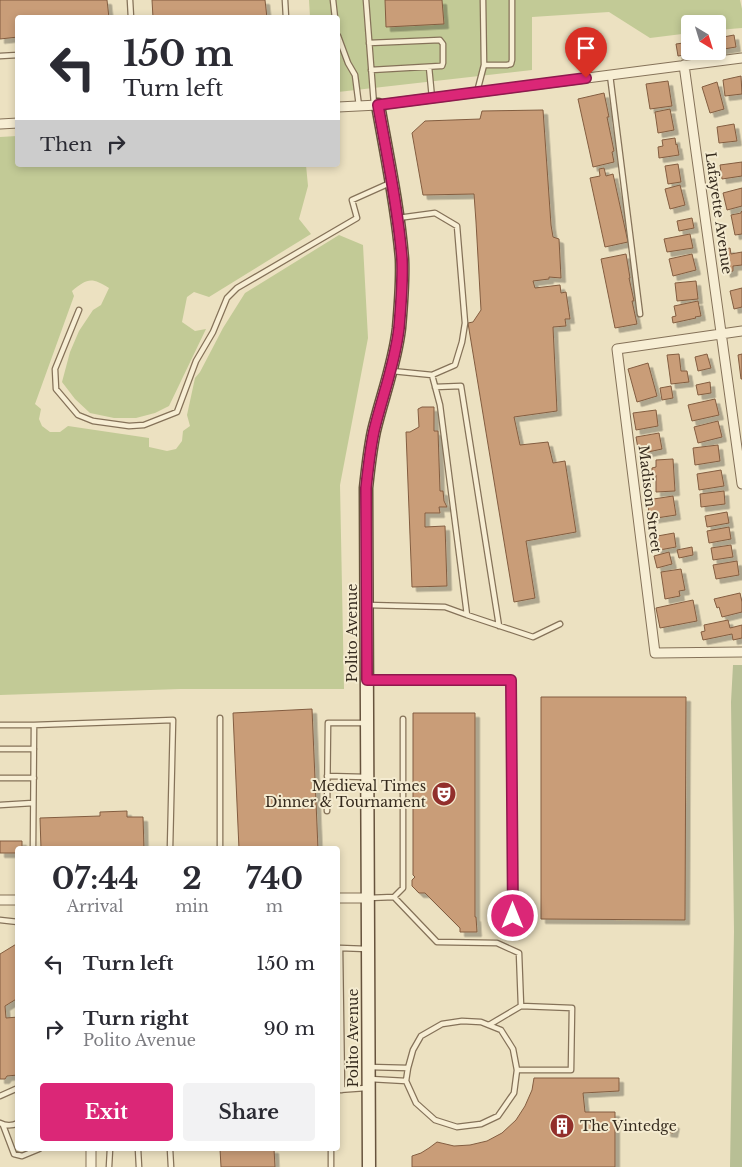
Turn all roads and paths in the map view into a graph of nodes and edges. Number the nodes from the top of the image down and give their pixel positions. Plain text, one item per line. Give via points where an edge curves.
1 (130, 0) edge
2 (285, 0) edge
3 (333, 0) edge
4 (366, 0) edge
5 (483, 0) edge
6 (512, 0) edge
7 (131, 15) edge
8 (286, 15) edge
9 (334, 15) edge
10 (340, 41) edge
11 (369, 43) junction
12 (15, 55) edge
13 (0, 56) edge
14 (742, 58) edge
15 (484, 65) junction
16 (684, 65) junction
17 (429, 67) junction
18 (371, 70) junction
19 (610, 75) junction
20 (478, 92) junction
21 (432, 98) junction
22 (376, 105) junction
23 (359, 106) junction
24 (340, 107) edge
25 (15, 123) edge
26 (0, 124) edge
27 (391, 183) junction
28 (397, 218) junction
29 (79, 310) dead end
30 (640, 314) dead end
31 (742, 331) edge
32 (722, 334) junction
33 (391, 371) junction
34 (432, 375) junction
35 (435, 387) junction
36 (742, 484) edge
37 (367, 605) junction
38 (467, 615) junction
39 (560, 624) dead end
40 (499, 626) junction
41 (742, 652) edge
42 (367, 680) junction
43 (220, 718) dead end
44 (403, 719) dead end
45 (367, 722) junction
46 (0, 725) edge
47 (34, 725) junction
48 (0, 749) edge
49 (34, 749) junction
50 (327, 776) junction
51 (368, 777) junction
52 (0, 778) edge
53 (34, 778) junction
54 (33, 803) junction
55 (0, 805) edge
56 (327, 811) dead end
57 (33, 846) edge
58 (170, 846) edge
59 (220, 846) edge
60 (394, 897) junction
61 (340, 898) edge
62 (368, 898) junction
63 (0, 900) edge
64 (15, 900) edge
65 (513, 916) dead end
66 (0, 920) edge
67 (15, 922) edge
68 (368, 948) junction
69 (521, 1006) junction
70 (489, 1026) junction
71 (408, 1068) junction
72 (517, 1070) junction
73 (368, 1078) junction
74 (406, 1080) junction
75 (15, 1089) edge
76 (340, 1090) edge
77 (0, 1096) edge
78 (2, 1124) edge
79 (15, 1124) edge
80 (34, 1151) edge
81 (91, 1151) edge
82 (110, 1151) edge
83 (138, 1151) edge
84 (170, 1151) edge
85 (331, 1151) edge
86 (91, 1167) edge
87 (109, 1167) edge
88 (139, 1167) edge
89 (171, 1167) edge
90 (331, 1167) edge
91 (369, 1167) edge

1 - 7 lane
2 - 8 lane
3 - 9 lane
4 - 11 lane, Polito Avenue
5 - 15 lane
6 - 15 lane via 511,64
10 - 23 lane via 355,75
11 - 17 lane via 440,40 443,44 442,66
11 - 18 lane, Polito Avenue
12 - 13 lane
14 - 16 street
15 - 20 lane
16 - 19 street
16 - 32 street, Lafayette Avenue
17 - 18 lane
17 - 21 lane
18 - 22 lane, Polito Avenue
19 - 20 street
19 - 30 lane
20 - 21 street
21 - 22 street
22 - 23 street
22 - 27 street, Polito Avenue
23 - 24 street
25 - 26 street
27 - 28 street, Polito Avenue
27 - 29 lane via 352,200 357,218 237,288 227,298 196,361 177,412 144,425 129,426 93,421 78,415 56,389 56,369
28 - 33 street, Polito Avenue via 402,296
28 - 34 lane via 434,213 457,226 465,323 462,342 455,365
31 - 32 street
32 - 36 street, Lafayette Avenue
32 - 41 street, Madison Street via 617,349 655,653
33 - 34 lane
33 - 37 street, Polito Avenue via 369,456 366,488
34 - 35 lane
35 - 38 lane
35 - 40 lane via 461,386
37 - 38 lane via 446,607
37 - 42 street, Polito Avenue
38 - 40 lane
39 - 40 lane via 532,637
42 - 45 street, Polito Avenue
42 - 65 lane via 511,680
43 - 59 lane
44 - 60 lane via 403,888
45 - 50 lane via 328,723
45 - 51 street, Polito Avenue
46 - 47 lane
47 - 49 lane
47 - 58 lane via 173,720
48 - 49 lane
49 - 53 lane
50 - 51 lane
50 - 56 lane
51 - 62 street, Polito Avenue
52 - 53 lane
53 - 54 lane
54 - 55 lane
54 - 57 lane
60 - 62 lane
60 - 69 lane via 437,942 497,943 519,953
61 - 62 street
62 - 68 street, Polito Avenue
63 - 64 street
66 - 67 lane
68 - 73 street, Polito Avenue
68 - 76 lane via 340,948
69 - 70 lane
69 - 72 lane via 572,1008 571,1070
70 - 71 lane via 462,1021 442,1024 421,1036
70 - 72 lane via 501,1030 513,1049
71 - 73 lane
71 - 74 lane
72 - 74 lane via 514,1092 498,1116 481,1124 457,1127 435,1120 422,1109
73 - 74 lane
73 - 76 lane
73 - 91 street, Polito Avenue
75 - 77 lane
78 - 79 lane
78 - 80 lane via 14,1154 22,1156
81 - 86 street
82 - 87 lane
83 - 88 lane
84 - 89 lane
85 - 90 lane

